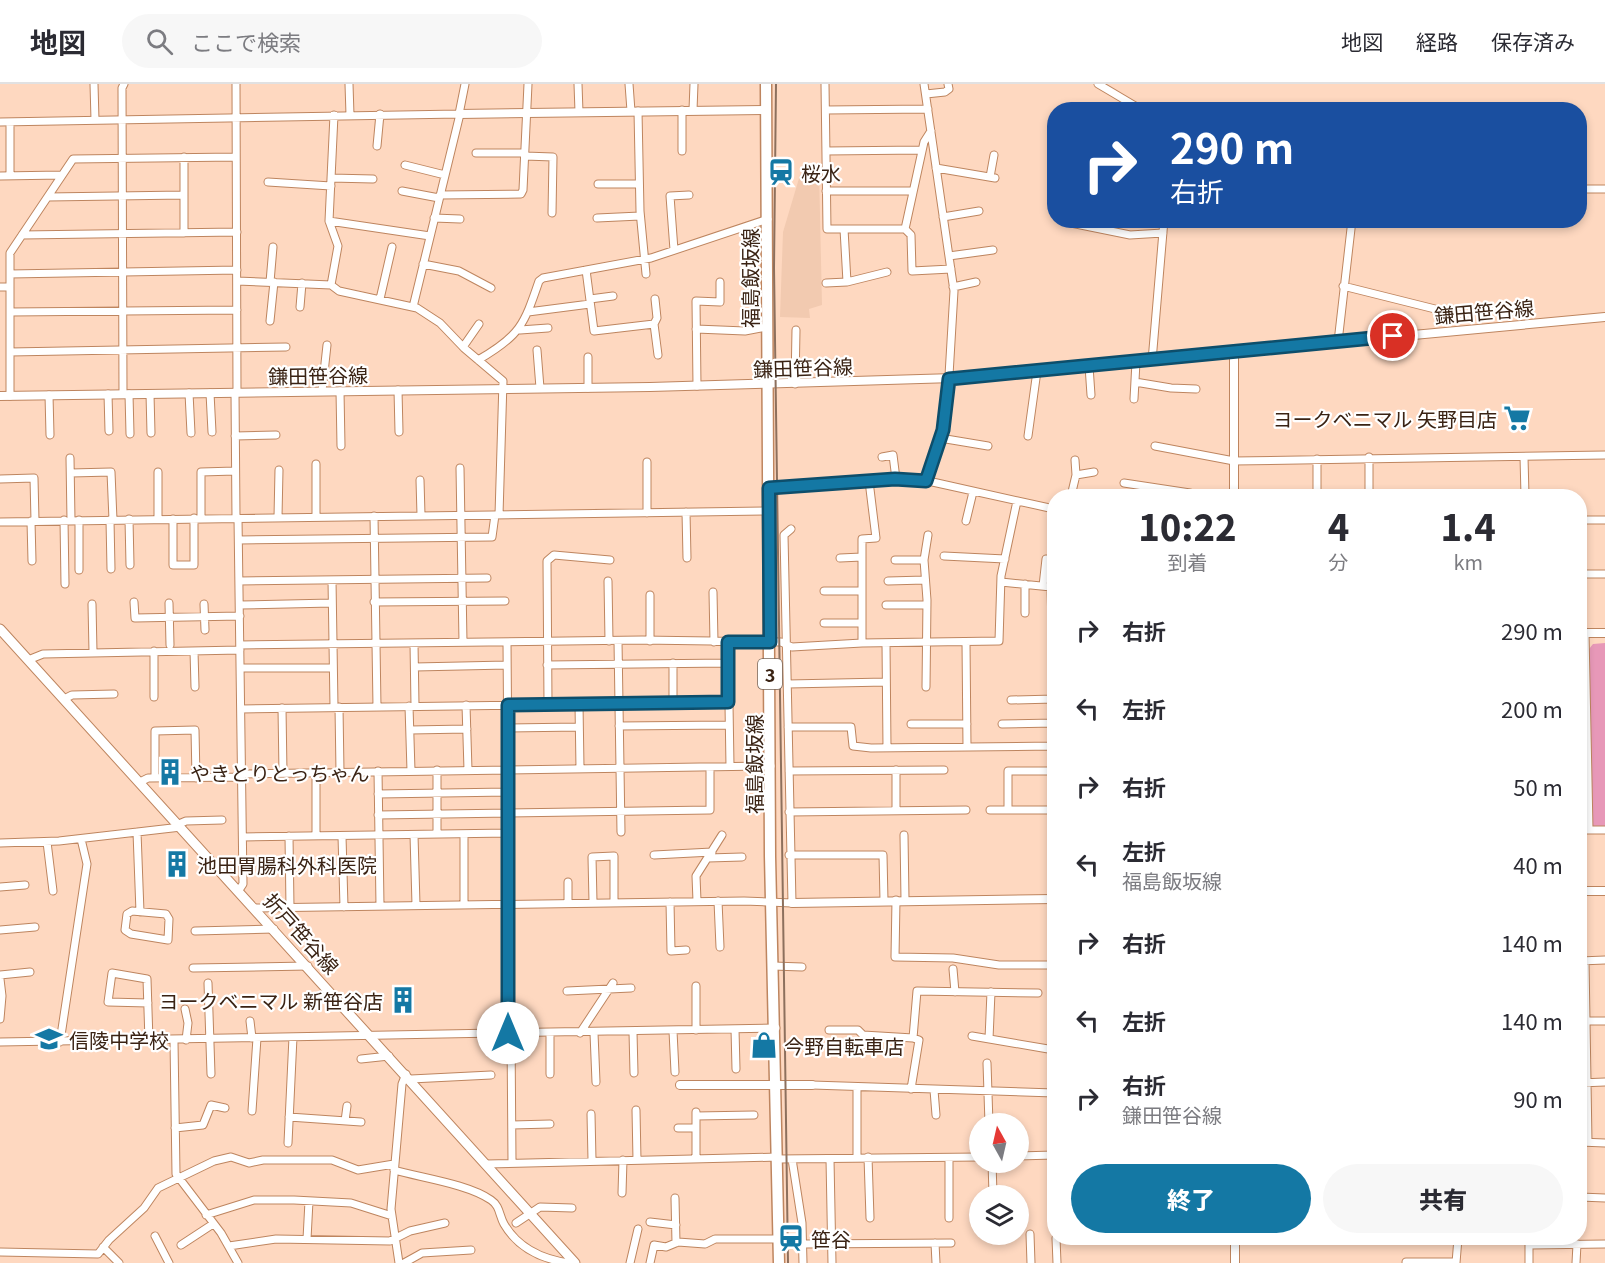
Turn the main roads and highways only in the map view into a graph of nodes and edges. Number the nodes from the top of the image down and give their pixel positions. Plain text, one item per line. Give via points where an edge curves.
1 (766, 84) edge
2 (0, 629) edge
3 (575, 1263) edge
4 (779, 1263) edge

1 - 4 main road, 福島飯坂線 / 3 via 771,901
2 - 3 main road, 折戸笹谷線

